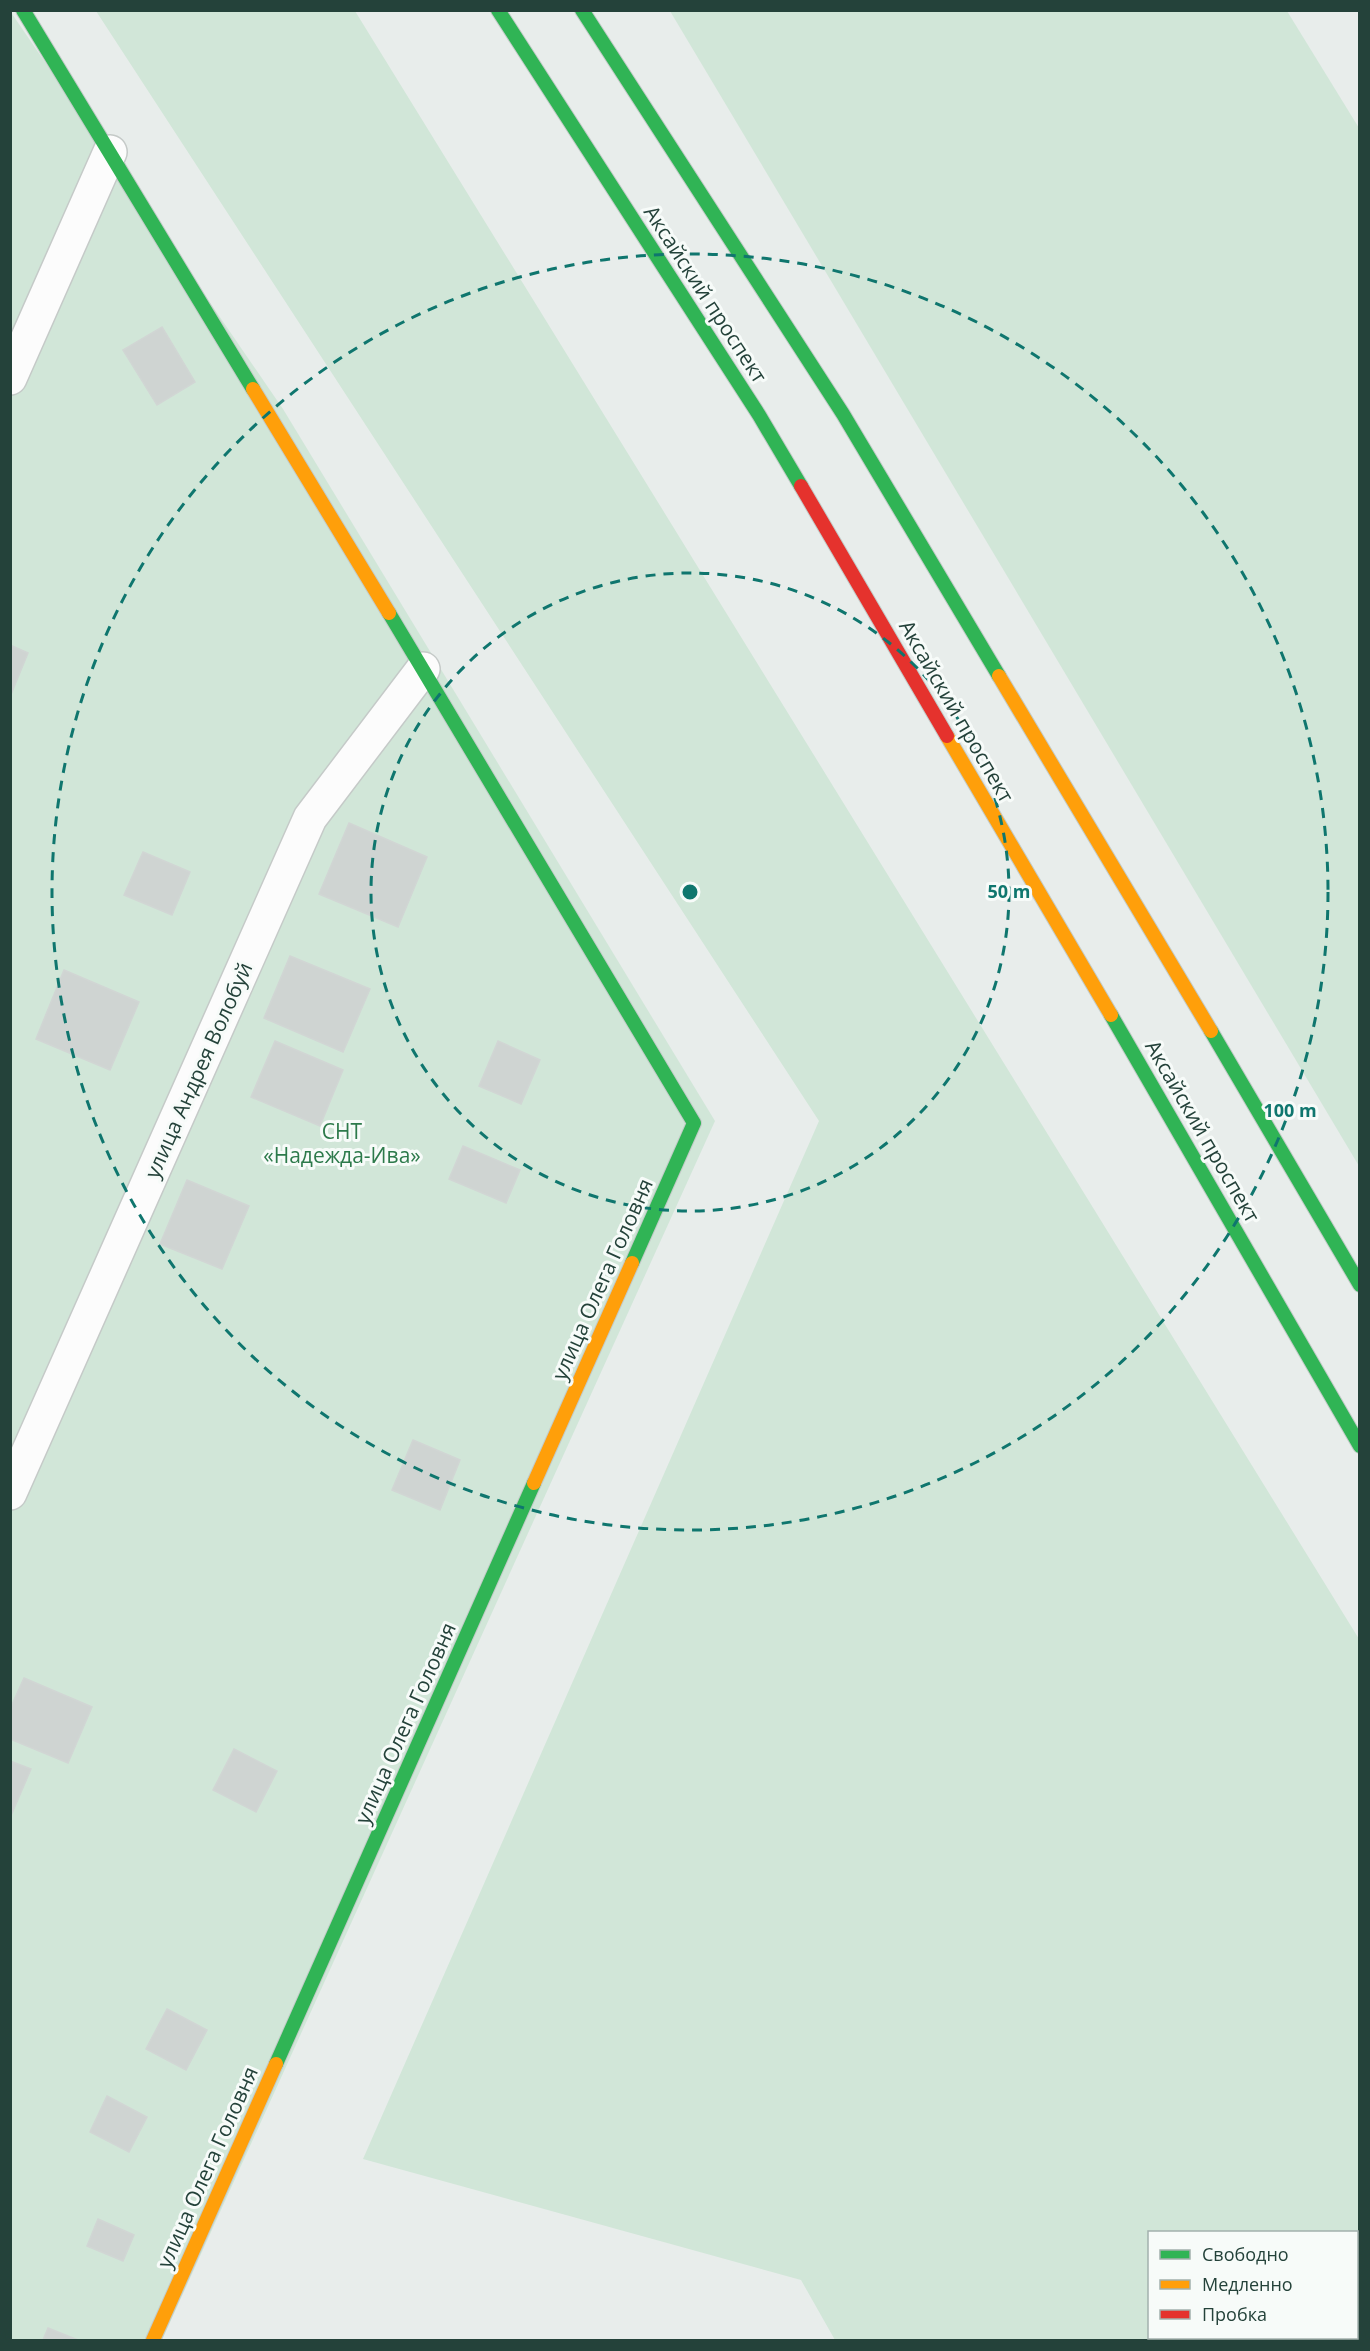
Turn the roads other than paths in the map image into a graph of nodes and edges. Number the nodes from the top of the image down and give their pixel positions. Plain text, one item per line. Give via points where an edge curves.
1 (23, 10) edge
2 (498, 10) edge
3 (582, 10) edge
4 (110, 152) junction
5 (10, 378) edge
6 (423, 669) junction
7 (1359, 1285) edge
8 (1359, 1446) edge
9 (10, 1493) edge
10 (153, 2340) edge

1 - 4 main road
2 - 8 main road, Аксайский проспект via 759,415
3 - 7 main road via 849,424
4 - 5 street
4 - 6 main road
6 - 9 street, улица Андрея Волобуй via 310,818
6 - 10 main road, улица Олега Головня via 694,1123

